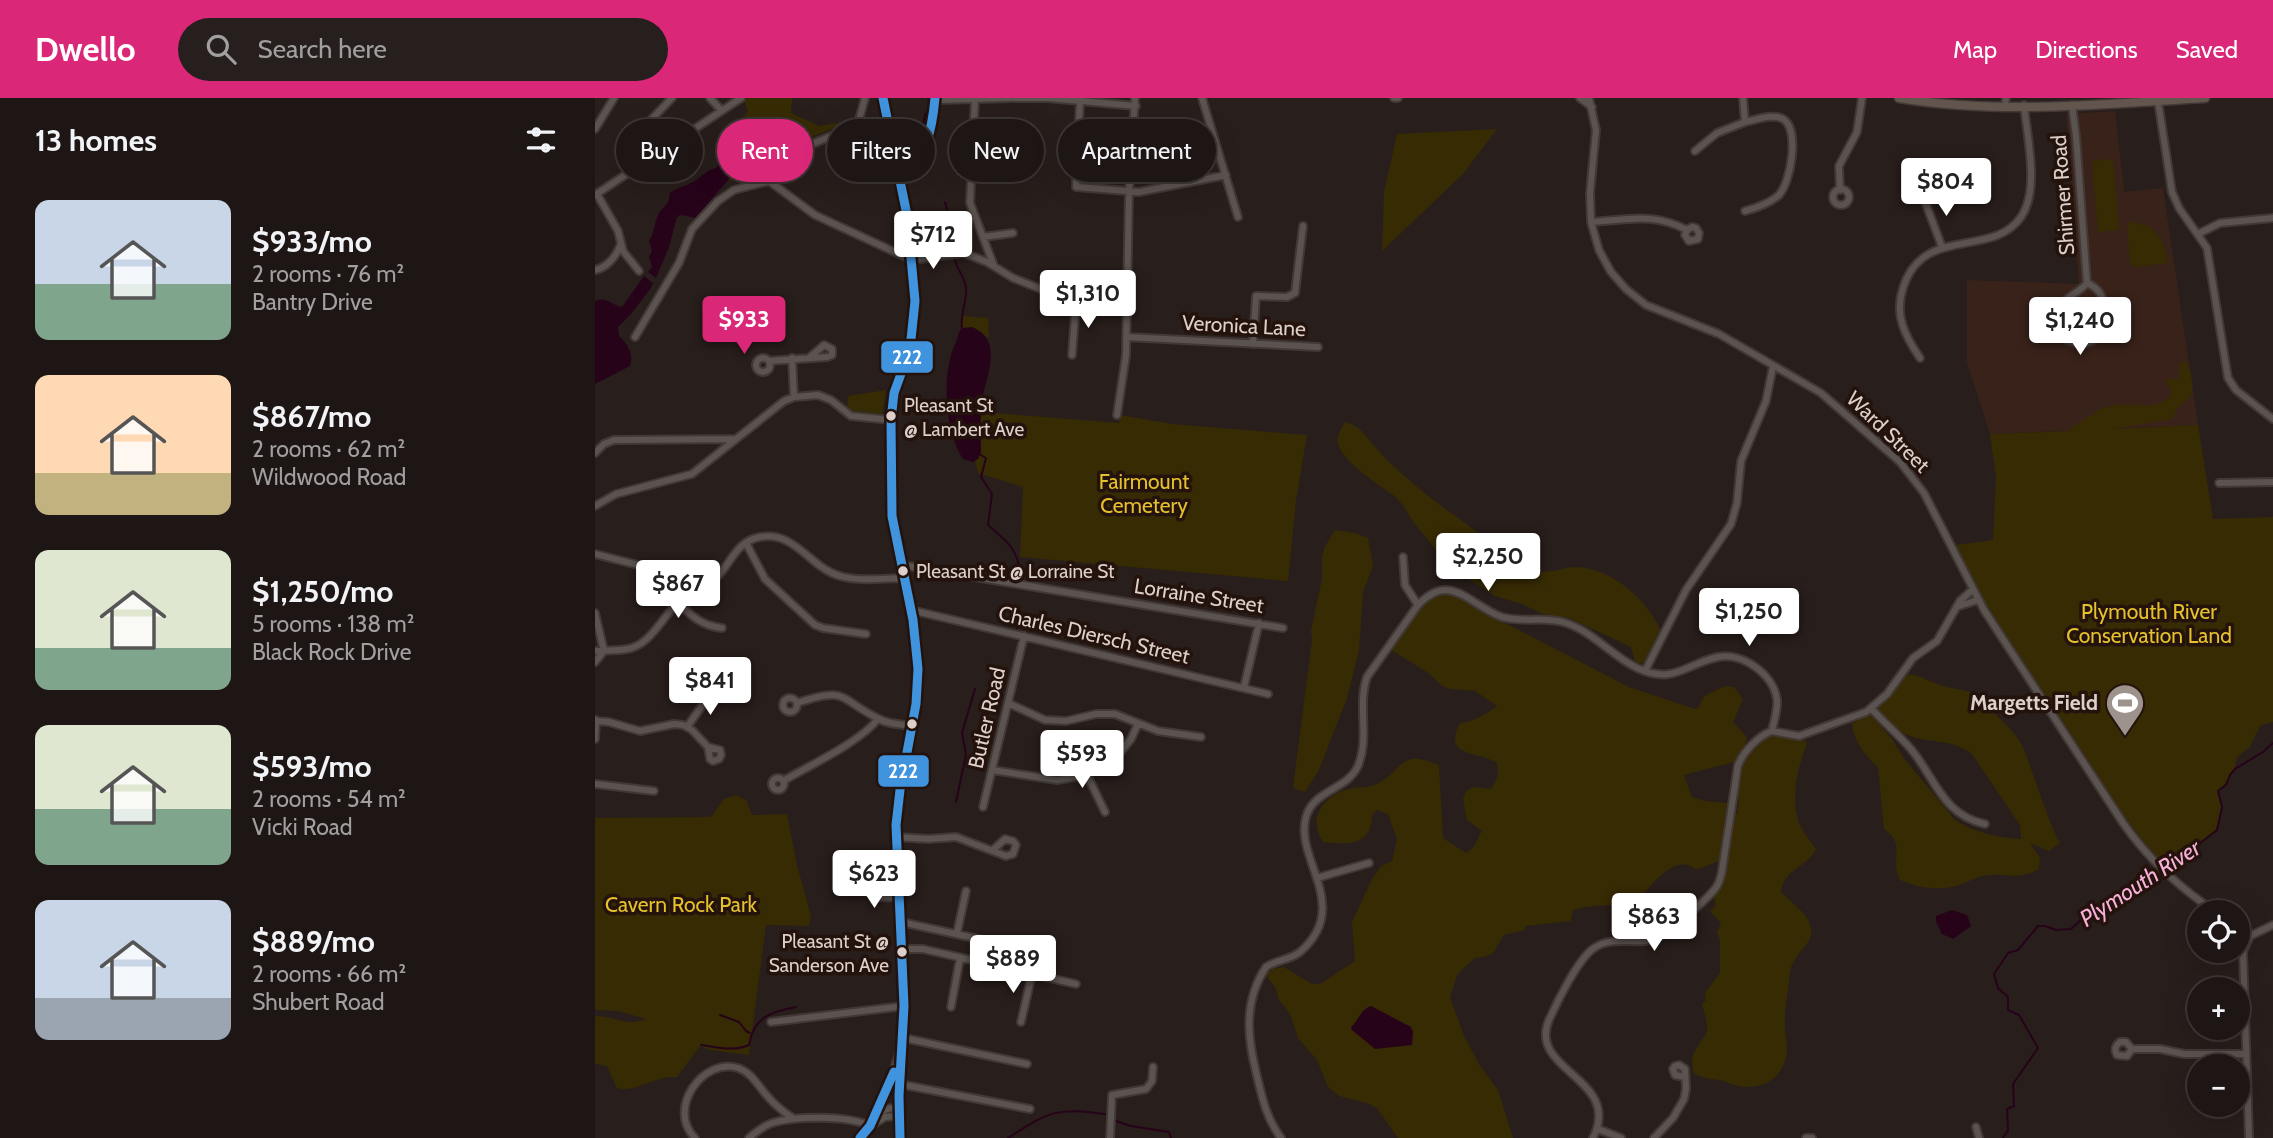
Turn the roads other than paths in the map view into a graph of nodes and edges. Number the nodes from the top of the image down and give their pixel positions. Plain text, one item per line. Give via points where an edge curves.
1 (614, 98) edge
2 (672, 98) edge
3 (710, 98) edge
4 (865, 98) edge
5 (883, 98) edge
6 (1013, 98) edge
7 (1202, 98) edge
8 (1580, 98) edge
9 (1589, 98) edge
10 (1743, 98) edge
11 (1862, 98) edge
12 (1899, 98) edge
13 (2204, 98) edge
14 (735, 99) edge
15 (935, 99) edge
16 (975, 99) edge
17 (2120, 100) edge
18 (1080, 101) junction
19 (2158, 101) junction
20 (1135, 102) edge
21 (2006, 102) edge
22 (2072, 105) junction
23 (2024, 106) junction
24 (1592, 107) junction
25 (721, 110) junction
26 (652, 119) edge
27 (859, 119) edge
28 (888, 119) edge
29 (932, 119) edge
30 (1745, 122) junction
31 (703, 123) edge
32 (595, 129) edge
33 (1695, 151) dead end
34 (1226, 175) junction
35 (616, 182) edge
36 (766, 182) edge
37 (770, 182) edge
38 (901, 182) edge
39 (1840, 190) dead end
40 (1129, 192) junction
41 (596, 195) edge
42 (1924, 199) dead end
43 (1745, 211) dead end
44 (1238, 217) dead end
45 (2273, 218) edge
46 (1591, 222) junction
47 (1303, 226) dead end
48 (1687, 230) dead end
49 (1013, 233) dead end
50 (2198, 234) junction
51 (983, 237) junction
52 (620, 245) junction
53 (1942, 247) junction
54 (912, 260) junction
55 (994, 266) junction
56 (595, 270) edge
57 (639, 271) dead end
58 (2087, 283) junction
59 (1076, 303) junction
60 (1126, 308) junction
61 (635, 337) dead end
62 (1126, 337) junction
63 (1253, 344) junction
64 (1318, 347) dead end
65 (1072, 355) dead end
66 (792, 358) junction
67 (809, 358) dead end
68 (1920, 358) dead end
69 (769, 361) dead end
70 (1773, 366) junction
71 (794, 397) junction
72 (1117, 415) dead end
73 (2273, 419) edge
74 (891, 420) junction
75 (736, 439) junction
76 (595, 453) edge
77 (2273, 482) edge
78 (2219, 483) dead end
79 (595, 506) edge
80 (746, 543) junction
81 (595, 554) edge
82 (1403, 557) dead end
83 (902, 565) junction
84 (905, 578) junction
85 (701, 587) junction
86 (1972, 590) junction
87 (1978, 600) junction
88 (678, 602) junction
89 (1418, 605) junction
90 (1959, 606) junction
91 (911, 610) junction
92 (595, 613) edge
93 (1259, 623) junction
94 (722, 628) dead end
95 (1283, 628) dead end
96 (866, 634) dead end
97 (1024, 636) junction
98 (604, 650) junction
99 (595, 651) edge
100 (595, 662) edge
101 (1645, 671) junction
102 (1244, 687) junction
103 (720, 690) dead end
104 (1268, 694) dead end
105 (797, 703) dead end
106 (1008, 703) junction
107 (1871, 708) junction
108 (878, 719) junction
109 (595, 720) edge
110 (1138, 724) junction
111 (687, 727) junction
112 (911, 729) junction
113 (1772, 731) junction
114 (1201, 737) dead end
115 (595, 739) edge
116 (708, 747) dead end
117 (992, 770) junction
118 (1087, 775) junction
119 (783, 781) dead end
120 (595, 784) edge
121 (654, 791) dead end
122 (983, 807) dead end
123 (1105, 812) dead end
124 (1985, 824) dead end
125 (897, 837) junction
126 (993, 850) dead end
127 (1369, 863) dead end
128 (1317, 877) junction
129 (863, 887) dead end
130 (966, 891) dead end
131 (900, 897) junction
132 (2197, 900) edge
133 (901, 922) junction
134 (2273, 925) edge
135 (957, 933) junction
136 (2250, 936) edge
137 (901, 948) junction
138 (1034, 951) dead end
139 (960, 958) junction
140 (2243, 963) edge
141 (1032, 974) junction
142 (1076, 984) dead end
143 (904, 1006) junction
144 (951, 1007) dead end
145 (771, 1022) dead end
146 (1021, 1022) dead end
147 (904, 1038) junction
148 (2132, 1049) dead end
149 (2187, 1054) edge
150 (2246, 1054) edge
151 (1027, 1064) dead end
152 (1153, 1067) dead end
153 (1685, 1077) dead end
154 (899, 1084) junction
155 (1030, 1109) dead end
156 (899, 1112) junction
157 (875, 1115) junction
158 (2248, 1117) edge
159 (794, 1119) junction
160 (849, 1120) junction
161 (870, 1126) junction
162 (1976, 1128) dead end
163 (1598, 1129) junction
164 (863, 1135) edge
165 (695, 1138) edge
166 (748, 1138) edge
167 (900, 1138) edge
168 (1110, 1138) edge
169 (1281, 1138) edge
170 (1593, 1138) edge
171 (1621, 1138) edge
172 (1654, 1138) edge
173 (1806, 1138) edge
174 (1812, 1138) edge
175 (1979, 1138) edge
176 (2249, 1138) edge

1 - 32 street
2 - 26 street
3 - 25 street
4 - 27 street
5 - 28 main road
6 - 16 street
6 - 18 street
7 - 34 street
8 - 24 street
9 - 24 street, Ward Street
10 - 30 street
11 - 39 street via 1857,132 1839,166
12 - 21 main road via 1950,104
13 - 19 main road
14 - 25 street
15 - 16 street
15 - 29 main road
16 - 51 street via 970,203
17 - 19 main road
17 - 22 main road
18 - 20 street
18 - 40 street via 1076,187
19 - 50 street via 2172,192
20 - 40 street
21 - 23 main road
22 - 23 main road
22 - 58 street, Shirmer Road
23 - 53 street via 2031,185 2021,216 2002,233
24 - 46 street, Ward Street via 1596,138
25 - 31 street
30 - 33 street via 1717,133
30 - 43 street via 1782,118 1790,126 1793,143 1781,192
34 - 40 street
34 - 44 street
35 - 41 street
36 - 61 street via 729,193 695,225
37 - 54 street via 812,213
38 - 54 main road
40 - 60 street
41 - 52 street via 615,226
42 - 53 street
45 - 50 street via 2220,223
46 - 48 street via 1657,218
46 - 70 street, Ward Street via 1605,261 1632,295 1653,309 1719,334
47 - 63 street via 1295,293 1256,296
49 - 51 street
50 - 73 street via 2209,255 2228,377 2236,390
51 - 55 street
52 - 56 street via 602,269
52 - 57 street
53 - 68 street via 1912,268 1901,294 1902,324
54 - 55 street via 960,253
54 - 74 main road via 912,341 894,393
55 - 59 street
58 - 58 street, Shirmer Road via 2062,304 2057,316 2060,335 2072,343 2095,339 2104,323 2102,296
59 - 60 street
59 - 65 street
60 - 62 street
62 - 63 street, Veronica Lane
62 - 72 street
63 - 64 street, Veronica Lane
66 - 67 street
66 - 69 street
66 - 71 street
70 - 86 street, Ward Street via 1831,400 1905,468 1924,493
70 - 101 street via 1766,401 1741,461 1731,524 1686,590
71 - 74 street via 823,396 851,416
71 - 75 street
74 - 83 main road via 891,504
75 - 76 street via 614,440
75 - 79 street via 692,474 616,494
77 - 78 street
80 - 84 street via 780,537 841,577
80 - 85 street via 718,576
80 - 96 street via 765,579 815,625
81 - 85 street via 677,571
82 - 89 street via 1405,585
83 - 84 main road
83 - 93 street, Lorraine Street
84 - 91 main road
85 - 88 street
86 - 87 street, Ward Street
86 - 90 street
87 - 90 street
87 - 132 street, Ward Street via 2123,823 2157,866
88 - 94 street via 696,620
88 - 98 street via 637,646
89 - 101 street via 1438,591 1454,591 1504,617 1565,622
89 - 128 street via 1367,677 1363,748 1357,769 1317,798 1307,812 1304,832
90 - 107 street via 1937,641 1913,658
91 - 97 street, Charles Diersch Street
91 - 112 main road via 918,669
92 - 98 street
93 - 95 street, Lorraine Street
93 - 102 street
97 - 102 street, Charles Diersch Street
97 - 106 street, Butler Road
98 - 99 street
98 - 100 street
101 - 113 street via 1677,674 1721,656 1747,662 1775,690
102 - 104 street, Charles Diersch Street
103 - 111 street via 709,695
105 - 108 street via 836,694
106 - 110 street via 1045,720 1105,713
106 - 117 street, Butler Road
107 - 113 street via 1799,736
107 - 124 street via 1909,746 1952,809
108 - 112 street
108 - 119 street via 863,733
109 - 111 street via 641,731 674,724
109 - 115 street
110 - 114 street
110 - 118 street via 1114,760
111 - 116 street
112 - 125 main road
113 - 163 street via 1742,756 1738,765 1718,885 1661,936 1607,942 1590,951 1548,1021 1550,1051 1593,1094
117 - 118 street via 1057,780
117 - 122 street, Butler Road
118 - 123 street
120 - 121 street
125 - 126 street via 956,837
125 - 131 main road
127 - 128 street
128 - 169 street via 1322,907 1317,929 1296,954 1266,967 1248,1020 1250,1051 1262,1098
129 - 131 street via 876,897
130 - 135 street
131 - 133 main road
133 - 135 street
133 - 137 main road
134 - 136 street
135 - 138 street
137 - 139 street
137 - 143 main road
139 - 141 street
139 - 144 street
140 - 150 street
141 - 142 street
141 - 146 street
143 - 145 street
143 - 147 main road
147 - 151 street
147 - 154 main road
147 - 157 street
148 - 149 street
152 - 168 street via 1146,1089 1112,1095
153 - 172 street via 1681,1105
154 - 155 street
154 - 156 main road
156 - 157 street via 889,1108
156 - 161 street
156 - 167 main road
157 - 161 street
158 - 176 street
159 - 160 street
159 - 165 street via 745,1071 718,1068 703,1077 684,1103 686,1125
159 - 166 street via 768,1125
160 - 161 street
160 - 164 street
161 - 164 street
162 - 175 street
163 - 170 street
163 - 171 street
173 - 174 street

